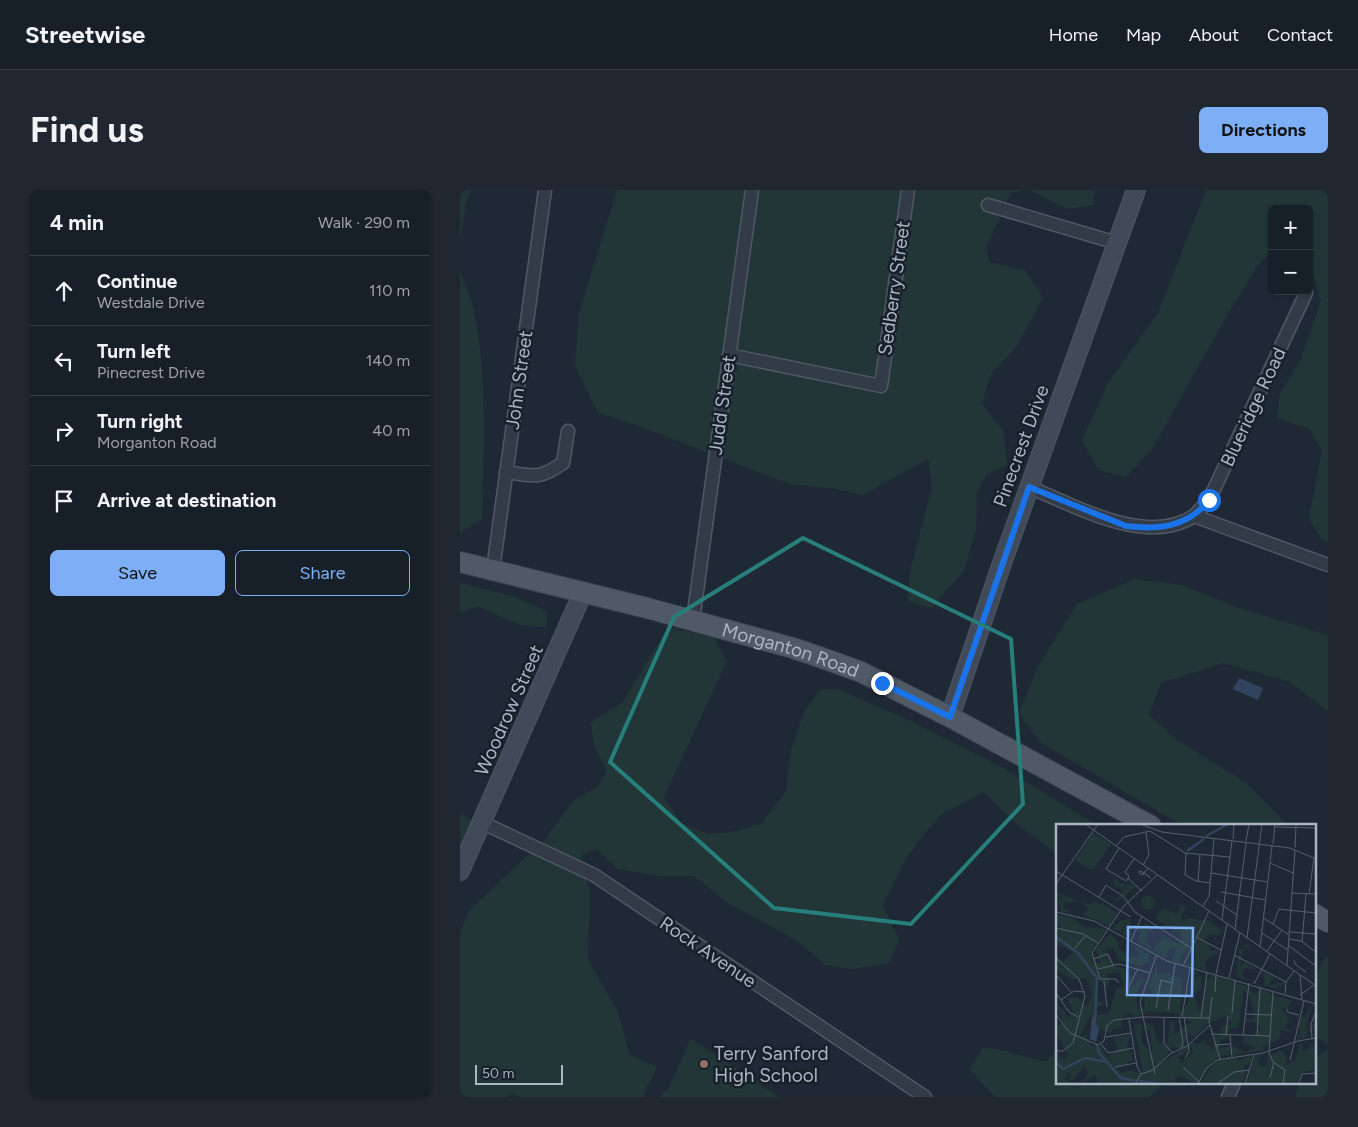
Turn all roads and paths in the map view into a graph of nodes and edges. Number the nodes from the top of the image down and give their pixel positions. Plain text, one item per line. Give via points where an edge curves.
1 (545, 190) edge
2 (752, 190) edge
3 (908, 190) edge
4 (1136, 190) edge
5 (988, 205) dead end
6 (1117, 243) junction
7 (1306, 295) edge
8 (729, 355) junction
9 (568, 431) dead end
10 (506, 472) junction
11 (1029, 487) junction
12 (1194, 516) junction
13 (460, 562) edge
14 (1328, 565) edge
15 (493, 570) junction
16 (583, 592) junction
17 (693, 620) junction
18 (950, 717) junction
19 (483, 823) junction
20 (1147, 824) edge
21 (460, 871) edge
22 (1316, 915) edge
23 (1328, 922) edge
24 (1234, 1084) edge
25 (925, 1097) edge
26 (1228, 1097) edge

1 - 10 street, John Street
2 - 8 street, Judd Street
3 - 8 street, Sedberry Street via 880,386
4 - 6 street, Pinecrest Drive
5 - 6 street
6 - 11 street, Pinecrest Drive
7 - 12 street, Blueridge Road via 1209,500
8 - 17 street, Judd Street
9 - 10 street via 563,463 546,474 534,476
10 - 15 street, John Street
11 - 12 street via 1126,526 1165,527
11 - 18 street, Pinecrest Drive
12 - 14 street
13 - 15 main road, Morganton Road
15 - 16 main road, Morganton Road
16 - 17 main road, Morganton Road
16 - 19 street, Woodrow Street
17 - 18 main road, Morganton Road via 831,660
18 - 20 main road, Morganton Road
19 - 21 street, Woodrow Street
19 - 25 street, Rock Avenue via 594,874
22 - 23 main road
24 - 26 street

